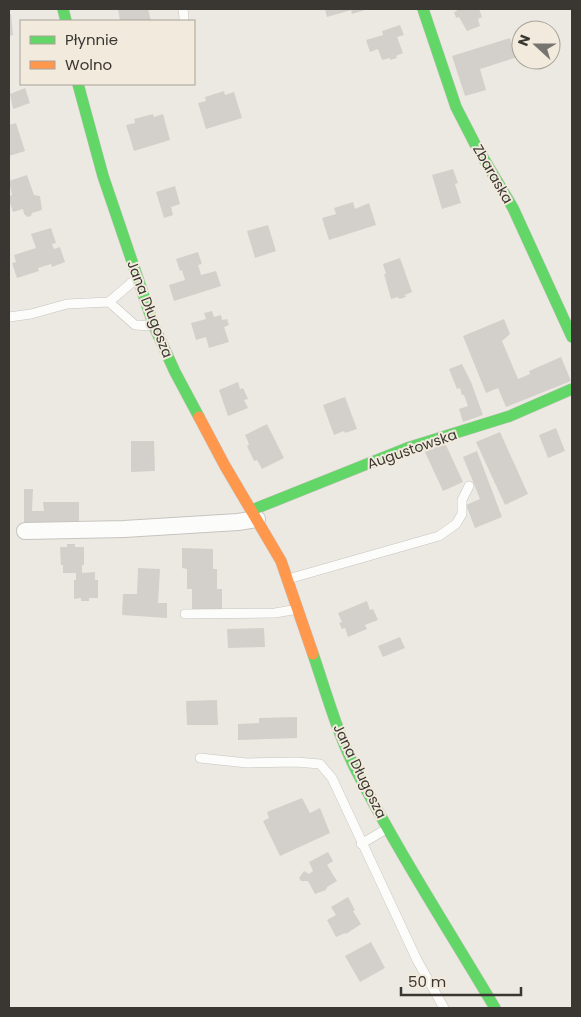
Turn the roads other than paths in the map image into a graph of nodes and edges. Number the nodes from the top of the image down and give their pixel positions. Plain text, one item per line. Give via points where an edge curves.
1 (424, 9) edge
2 (78, 85) edge
3 (138, 277) junction
4 (109, 302) junction
5 (9, 317) edge
6 (154, 326) junction
7 (572, 336) edge
8 (572, 389) edge
9 (469, 486) dead end
10 (254, 515) junction
11 (26, 532) dead end
12 (288, 579) junction
13 (298, 609) junction
14 (185, 614) dead end
15 (200, 758) dead end
16 (388, 828) junction
17 (361, 844) junction
18 (444, 1008) edge
19 (495, 1008) edge

1 - 7 street, Zbaraska via 456,107 513,208
2 - 3 street, Jana Długosza via 103,176
3 - 4 lane
3 - 6 street, Jana Długosza
4 - 5 lane via 67,304
4 - 6 lane via 135,325
6 - 10 street, Jana Długosza via 216,450
8 - 10 street, Augustowska via 510,416 407,448
9 - 12 lane via 456,524 439,536
10 - 11 street via 238,522
10 - 12 street, Jana Długosza
12 - 13 street, Jana Długosza
13 - 14 lane via 275,613
13 - 16 street, Jana Długosza via 344,743
15 - 17 lane via 247,763 320,764 332,778
16 - 17 lane
16 - 19 street, Jana Długosza
17 - 18 lane

